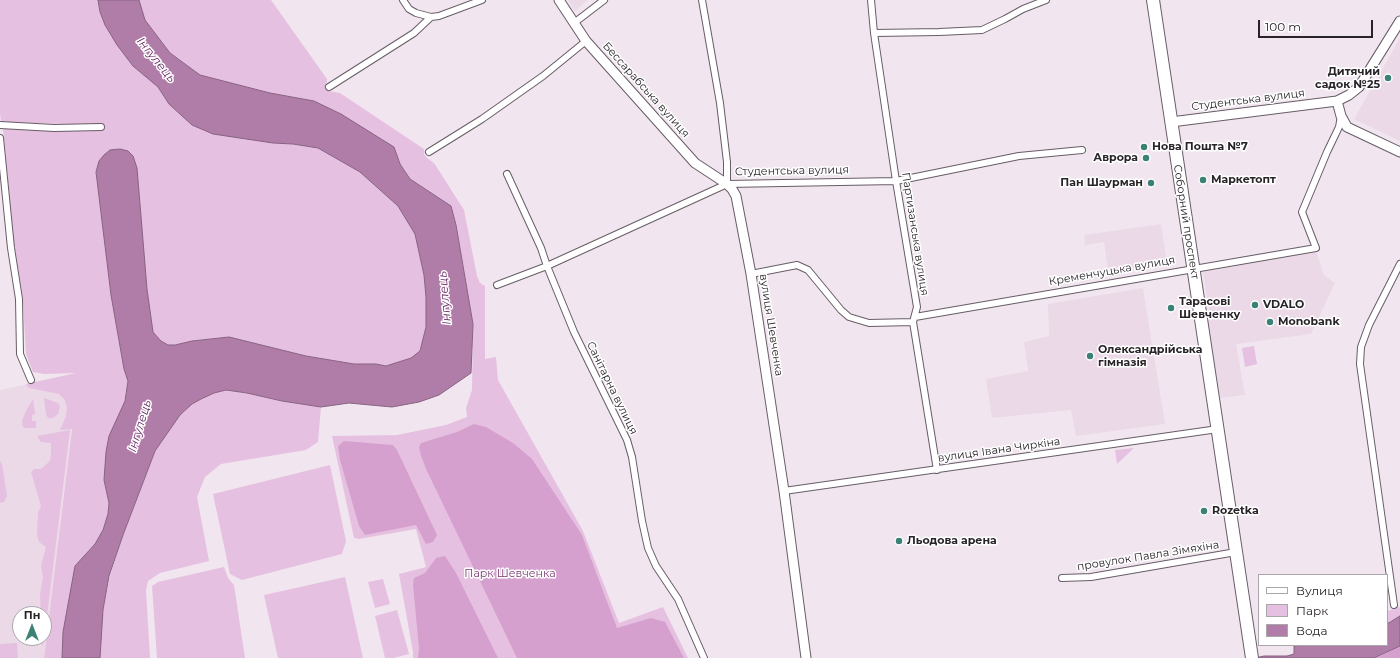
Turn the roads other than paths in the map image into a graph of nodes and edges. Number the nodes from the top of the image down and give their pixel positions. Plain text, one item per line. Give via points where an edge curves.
1 (403, 0) edge
2 (482, 0) edge
3 (559, 0) edge
4 (604, 0) edge
5 (702, 0) edge
6 (871, 0) edge
7 (1046, 0) edge
8 (1153, 0) edge
9 (470, 2) edge
10 (431, 17) junction
11 (1400, 21) edge
12 (574, 22) junction
13 (874, 33) junction
14 (586, 41) junction
15 (329, 87) dead end
16 (1337, 101) junction
17 (1340, 116) junction
18 (1171, 122) junction
19 (0, 125) edge
20 (101, 127) dead end
21 (0, 138) edge
22 (1082, 150) dead end
23 (429, 152) dead end
24 (1400, 152) edge
25 (507, 174) dead end
26 (896, 181) junction
27 (726, 184) junction
28 (1400, 264) edge
29 (547, 266) junction
30 (1194, 270) junction
31 (751, 274) junction
32 (498, 285) dead end
33 (914, 320) junction
34 (30, 380) dead end
35 (1218, 429) junction
36 (937, 470) junction
37 (784, 491) junction
38 (1236, 552) junction
39 (1062, 578) dead end
40 (1394, 605) dead end
41 (704, 658) edge
42 (806, 658) edge
43 (1252, 658) edge

1 - 10 street via 409,9
2 - 9 street
3 - 12 main road, Бессарабська вулиця
4 - 12 street
5 - 27 street via 720,103 727,162
6 - 13 street, Партизанська вулиця
7 - 13 street via 982,30
8 - 18 highway, Соборний проспект
9 - 10 street
10 - 15 street via 414,33
11 - 16 main road via 1359,87 1349,96
12 - 14 main road, Бессарабська вулиця
13 - 26 street, Партизанська вулиця
14 - 23 street via 543,76
14 - 27 main road, Бессарабська вулиця via 695,163
16 - 17 main road
16 - 18 main road, Студентська вулиця
17 - 24 main road via 1347,127
17 - 30 street, Кременчуцька вулиця via 1339,127 1302,212 1316,248
18 - 30 highway, Соборний проспект
19 - 20 street
21 - 34 street via 11,248 20,299 20,354
22 - 26 street, Студентська вулиця via 1019,156
25 - 29 street, Санітарна вулиця
26 - 27 street, Студентська вулиця
26 - 33 street, Партизанська вулиця via 917,307
27 - 29 street, Студентська вулиця
27 - 31 main road, вулиця Шевченка via 736,196
28 - 40 street via 1369,325 1361,347 1360,364
29 - 32 street, Студентська вулиця
29 - 41 street, Санітарна вулиця via 574,332 627,440 648,548 656,566 678,599
30 - 33 street, Кременчуцька вулиця
30 - 35 highway, Соборний проспект
31 - 33 street, Кременчуцька вулиця via 797,265 808,270 849,316 869,322
31 - 37 main road, вулиця Шевченка
33 - 36 street, Партизанська вулиця
35 - 36 street, вулиця Івана Чиркіна
35 - 38 highway, Соборний проспект
36 - 37 street, вулиця Івана Чиркіна
37 - 42 main road, вулиця Шевченка
38 - 39 street, провулок Павла Зімяхіна via 1091,577
38 - 43 highway, Соборний проспект

